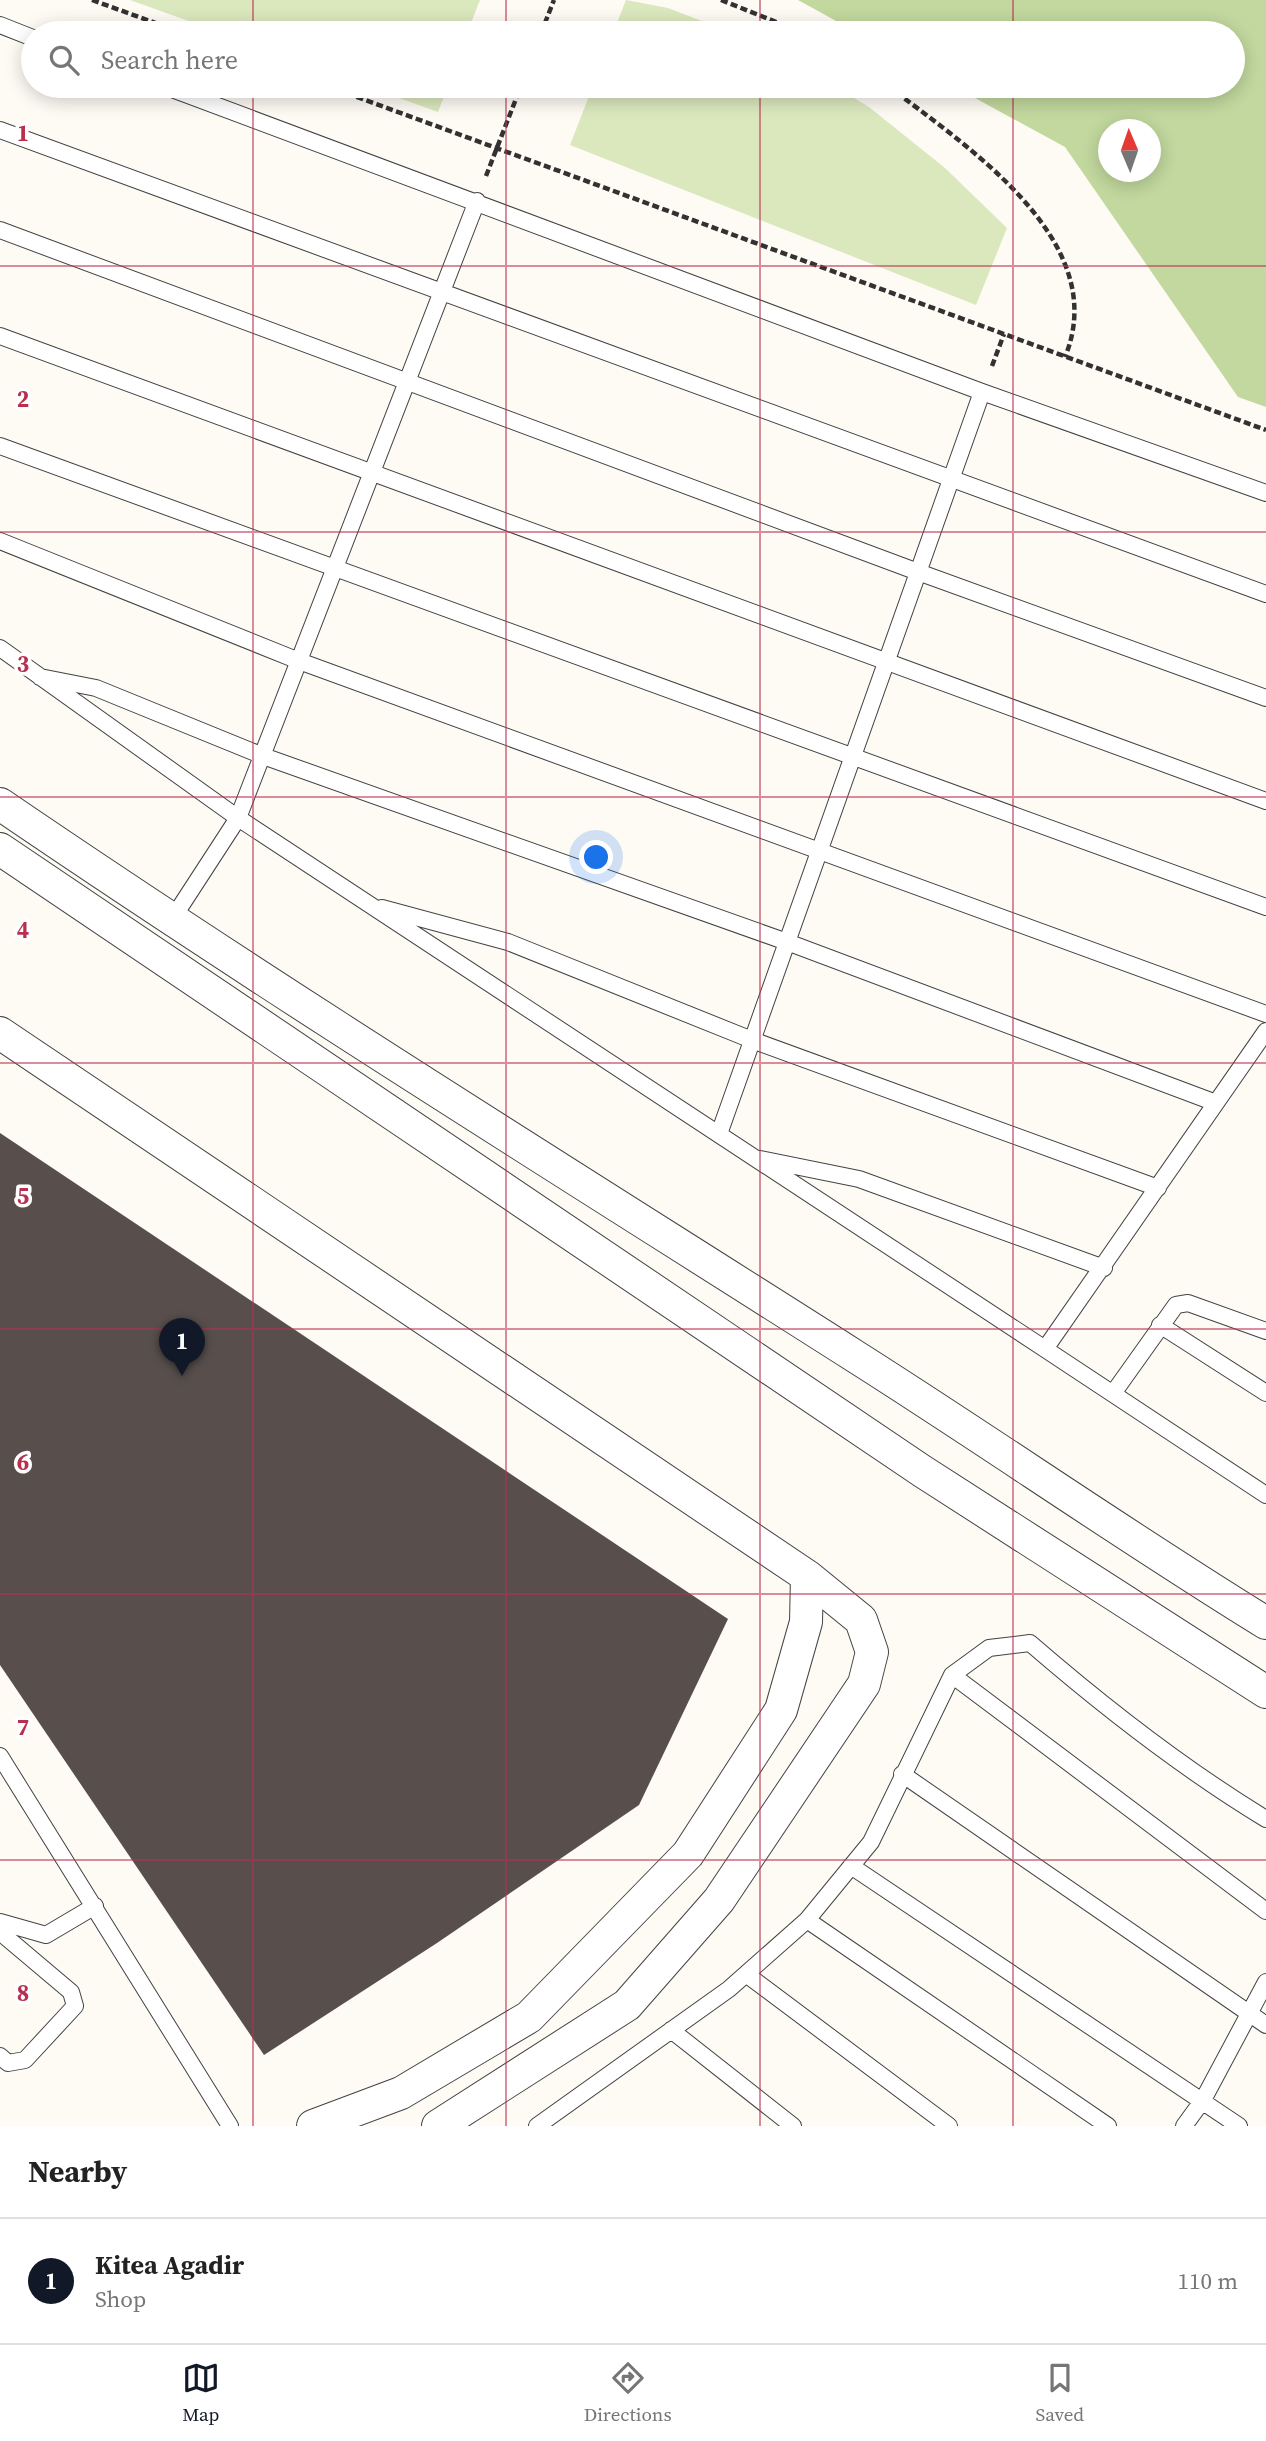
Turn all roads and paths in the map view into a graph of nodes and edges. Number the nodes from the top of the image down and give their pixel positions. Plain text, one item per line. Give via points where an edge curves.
1 (92, 0) edge
2 (554, 0) edge
3 (721, 0) edge
4 (150, 21) edge
5 (546, 21) edge
6 (774, 21) edge
7 (0, 25) edge
8 (21, 33) edge
9 (197, 98) edge
10 (360, 98) edge
11 (516, 98) edge
12 (903, 98) edge
13 (0, 130) edge
14 (497, 148) junction
15 (477, 201) junction
16 (0, 230) edge
17 (442, 291) junction
18 (0, 336) edge
19 (1065, 357) junction
20 (407, 381) junction
21 (982, 393) junction
22 (1266, 430) edge
23 (0, 446) edge
24 (371, 474) junction
25 (951, 479) junction
26 (1266, 493) edge
27 (0, 541) edge
28 (335, 567) junction
29 (918, 572) junction
30 (1266, 594) edge
31 (0, 648) edge
32 (299, 661) junction
33 (886, 662) junction
34 (40, 677) junction
35 (1266, 698) edge
36 (263, 756) junction
37 (853, 756) junction
38 (1266, 801) edge
39 (0, 804) edge
40 (238, 818) junction
41 (0, 849) edge
42 (819, 852) junction
43 (366, 903) junction
44 (1266, 907) edge
45 (171, 921) junction
46 (787, 942) junction
47 (1266, 1014) edge
48 (1266, 1031) edge
49 (0, 1033) edge
50 (752, 1040) junction
51 (1216, 1103) junction
52 (719, 1134) junction
53 (752, 1157) junction
54 (1158, 1188) junction
55 (1104, 1268) junction
56 (1160, 1325) junction
57 (1266, 1331) edge
58 (1045, 1349) junction
59 (1114, 1392) junction
60 (1266, 1393) edge
61 (1266, 1495) edge
62 (807, 1576) junction
63 (1266, 1623) edge
64 (952, 1675) junction
65 (1266, 1692) edge
66 (0, 1756) edge
67 (902, 1774) junction
68 (1266, 1818) edge
69 (851, 1866) junction
70 (95, 1906) junction
71 (1266, 1911) edge
72 (807, 1920) junction
73 (0, 1922) edge
74 (0, 1932) edge
75 (747, 1974) junction
76 (1266, 1982) edge
77 (1249, 2015) junction
78 (1266, 2025) edge
79 (671, 2030) junction
80 (0, 2056) edge
81 (1203, 2100) junction
82 (547, 2124) edge
83 (230, 2126) edge
84 (313, 2126) edge
85 (438, 2126) edge
86 (793, 2126) edge
87 (949, 2126) edge
88 (1108, 2126) edge
89 (1184, 2126) edge
90 (1239, 2126) edge

1 - 4 path
2 - 5 path
3 - 6 path
7 - 8 lane
9 - 15 lane
10 - 14 path
11 - 14 path
12 - 19 path via 1007,181 1042,224 1072,279 1074,327
13 - 17 lane
14 - 15 path
14 - 19 path
15 - 17 lane
15 - 21 lane
16 - 20 lane
17 - 20 lane
17 - 25 lane
18 - 24 lane
19 - 22 path
20 - 24 lane
20 - 29 lane
21 - 25 lane
21 - 26 lane
23 - 28 lane
24 - 28 lane
24 - 33 lane
25 - 29 lane
25 - 30 lane
27 - 32 lane
28 - 32 lane
28 - 37 lane
29 - 33 lane
29 - 35 lane
31 - 34 lane
32 - 36 lane
32 - 42 lane
33 - 37 lane
33 - 38 lane
34 - 36 lane via 96,688
34 - 40 lane
36 - 40 lane
36 - 46 lane
37 - 42 lane
37 - 44 lane
39 - 45 street
40 - 43 lane
40 - 45 lane
41 - 65 street via 922,1471
42 - 46 lane
42 - 47 lane
43 - 50 lane via 508,942
43 - 52 lane
45 - 63 street
46 - 50 lane
46 - 51 lane
48 - 51 lane
49 - 62 street
50 - 52 lane
50 - 54 lane
51 - 54 lane
52 - 53 lane
53 - 55 lane via 859,1179
53 - 58 lane
54 - 55 lane
55 - 58 lane
56 - 57 lane via 1176,1305 1188,1303
56 - 59 lane
56 - 60 lane
58 - 59 lane
59 - 61 lane
62 - 84 street via 807,1622 780,1710 688,1854 529,2017 401,2093
62 - 85 street via 861,1620 872,1652 864,1684 727,1889 628,2005
64 - 67 lane
64 - 68 lane via 989,1648 1030,1643 1079,1686 1212,1786
64 - 71 lane
66 - 70 lane
67 - 69 lane via 870,1842
67 - 77 lane
69 - 72 lane
69 - 81 lane
70 - 73 lane via 46,1935
70 - 83 lane
72 - 75 lane
72 - 88 lane
74 - 80 lane via 71,1992 75,2006 25,2060 8,2063
75 - 79 lane
75 - 87 lane
76 - 77 lane
77 - 78 lane
77 - 81 lane
79 - 82 lane
79 - 86 lane
81 - 89 lane
81 - 90 lane

